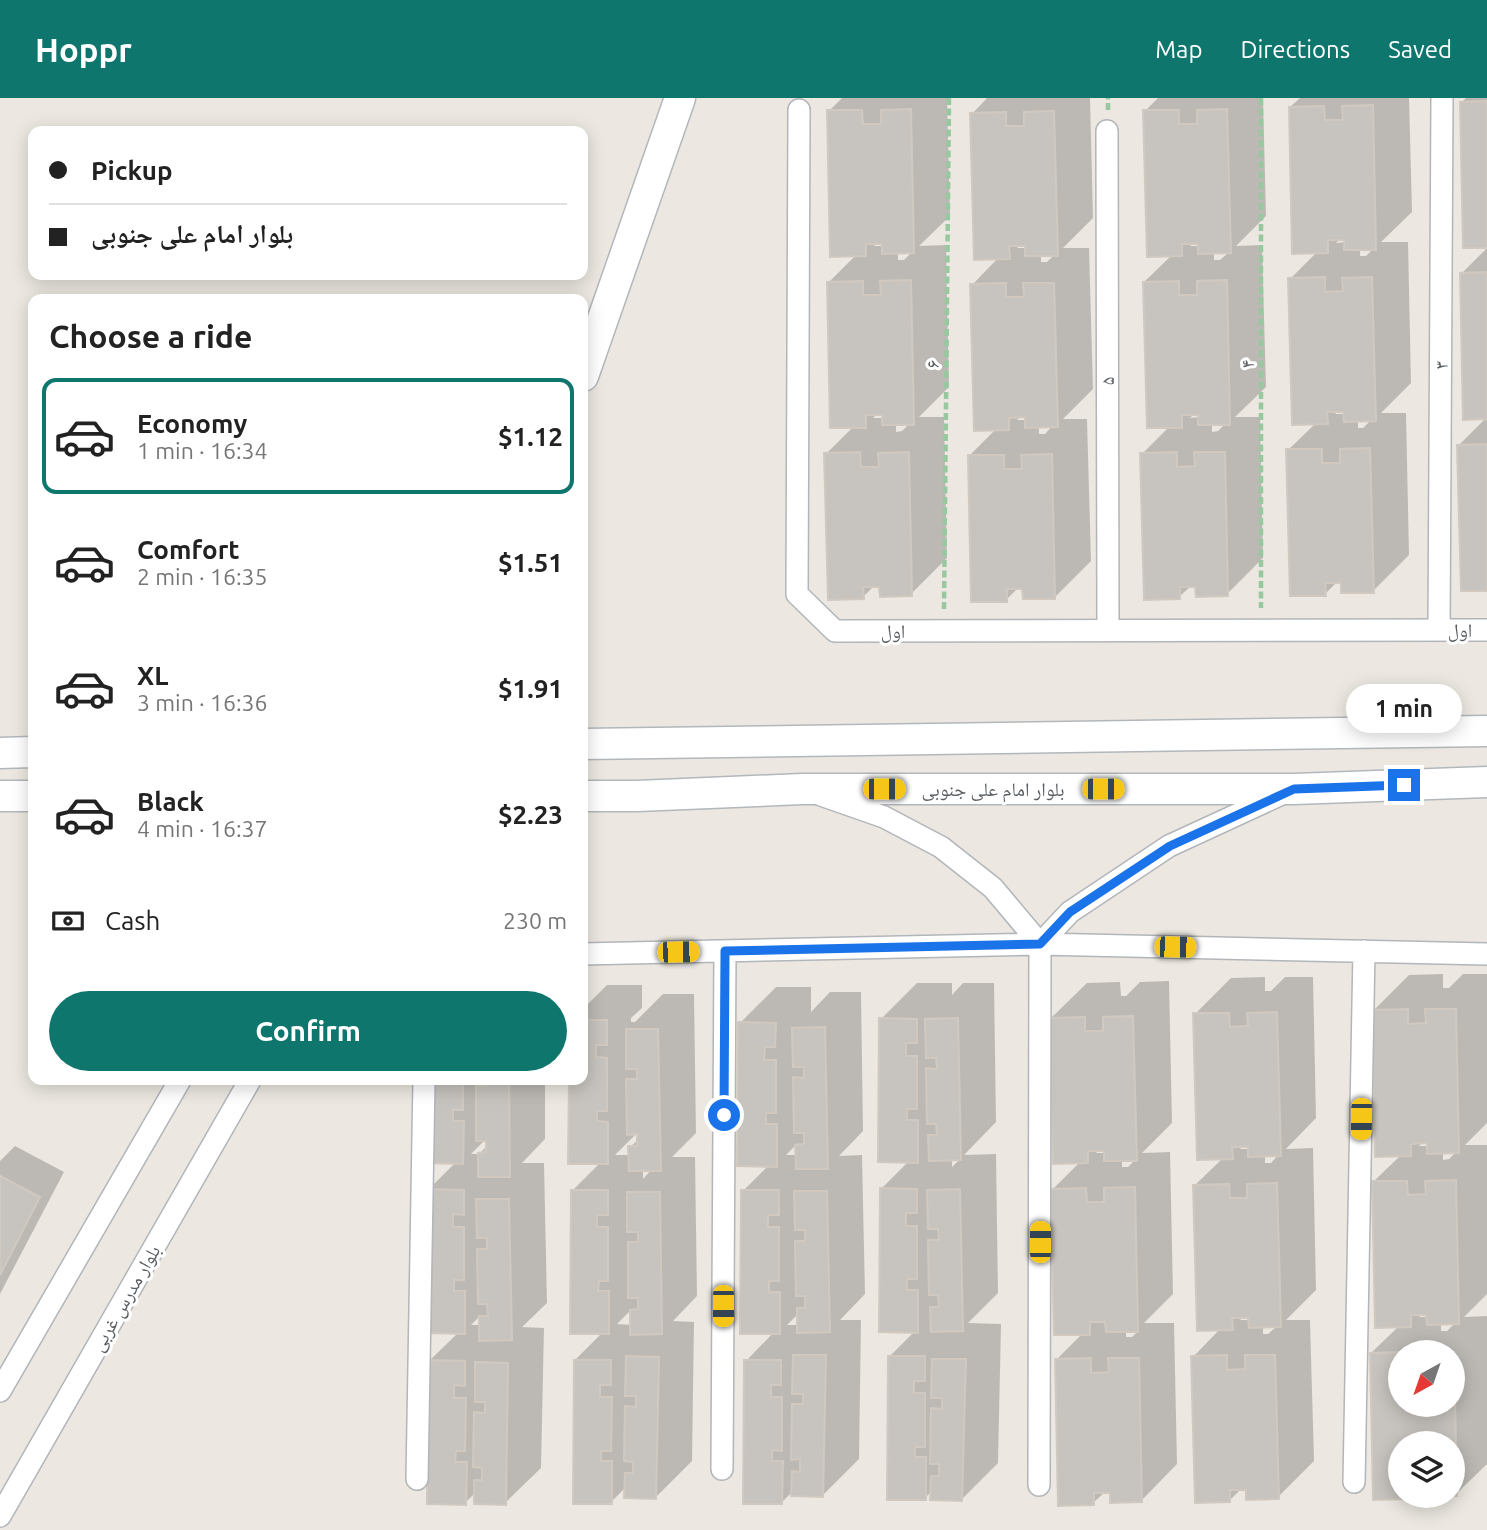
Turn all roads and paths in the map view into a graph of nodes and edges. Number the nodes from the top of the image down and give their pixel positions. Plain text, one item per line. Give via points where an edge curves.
1 (680, 98) edge
2 (949, 98) edge
3 (1261, 98) edge
4 (1442, 99) edge
5 (799, 110) dead end
6 (1107, 131) dead end
7 (588, 362) edge
8 (1261, 630) junction
9 (1439, 630) junction
10 (1487, 630) edge
11 (944, 631) junction
12 (1108, 631) junction
13 (1487, 731) edge
14 (779, 741) junction
15 (588, 744) edge
16 (28, 752) edge
17 (0, 753) edge
18 (1487, 782) edge
19 (791, 789) junction
20 (1294, 789) junction
21 (0, 796) edge
22 (28, 796) edge
23 (588, 796) edge
24 (1040, 944) junction
25 (725, 951) junction
26 (1364, 951) junction
27 (588, 954) edge
28 (1487, 954) edge
29 (177, 1085) edge
30 (247, 1085) edge
31 (425, 1085) edge
32 (0, 1391) edge
33 (722, 1469) dead end
34 (417, 1479) dead end
35 (1354, 1482) dead end
36 (1039, 1485) dead end
37 (0, 1516) edge

1 - 7 main road
2 - 11 path, ۶
3 - 8 path, ۴
4 - 9 street, ۳
5 - 11 street, اول via 797,594 835,631
6 - 12 street, ۵
8 - 9 street, اول
8 - 12 street, اول
9 - 10 street, اول
11 - 12 street, اول
13 - 14 main road
14 - 15 main road
14 - 19 main road
16 - 17 main road
18 - 20 main road, بلوار امام علی جنوبی
19 - 20 main road, بلوار امام علی جنوبی
19 - 23 main road, بلوار امام علی جنوبی
19 - 24 street via 884,817 940,847 993,888
20 - 24 street via 1170,846 1070,912
21 - 22 main road
24 - 25 street
24 - 26 street
24 - 36 street
25 - 27 street
25 - 33 street
26 - 28 street
26 - 35 street
29 - 32 street
30 - 37 street, بلوار مدرس غربی
31 - 34 street

